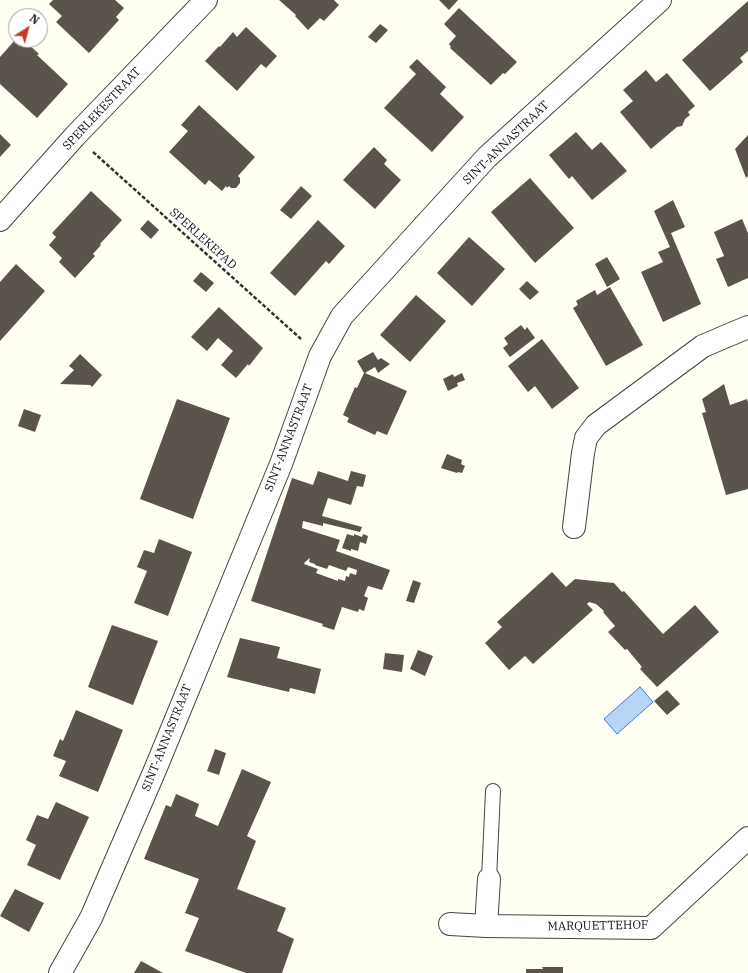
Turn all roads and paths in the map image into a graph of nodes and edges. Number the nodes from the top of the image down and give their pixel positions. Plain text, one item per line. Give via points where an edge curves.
1 (206, 0) edge
2 (660, 0) edge
3 (75, 136) junction
4 (0, 220) edge
5 (748, 327) edge
6 (320, 356) junction
7 (574, 527) dead end
8 (493, 791) dead end
9 (748, 838) edge
10 (489, 879) joint
11 (450, 924) dead end
12 (486, 926) junction
13 (60, 973) edge

1 - 3 street, SPERLEKESTRAAT
2 - 6 street, SINT-ANNASTRAAT via 487,157 342,316
3 - 4 street, SPERLEKESTRAAT
3 - 6 path, SPERLEKEPAD
5 - 7 street via 703,346 596,425 586,438
6 - 13 street, SINT-ANNASTRAAT via 281,464 155,770 90,918
8 - 10 lane
9 - 12 street, MARQUETTEHOF via 651,928
10 - 12 street
11 - 12 street, MARQUETTEHOF

